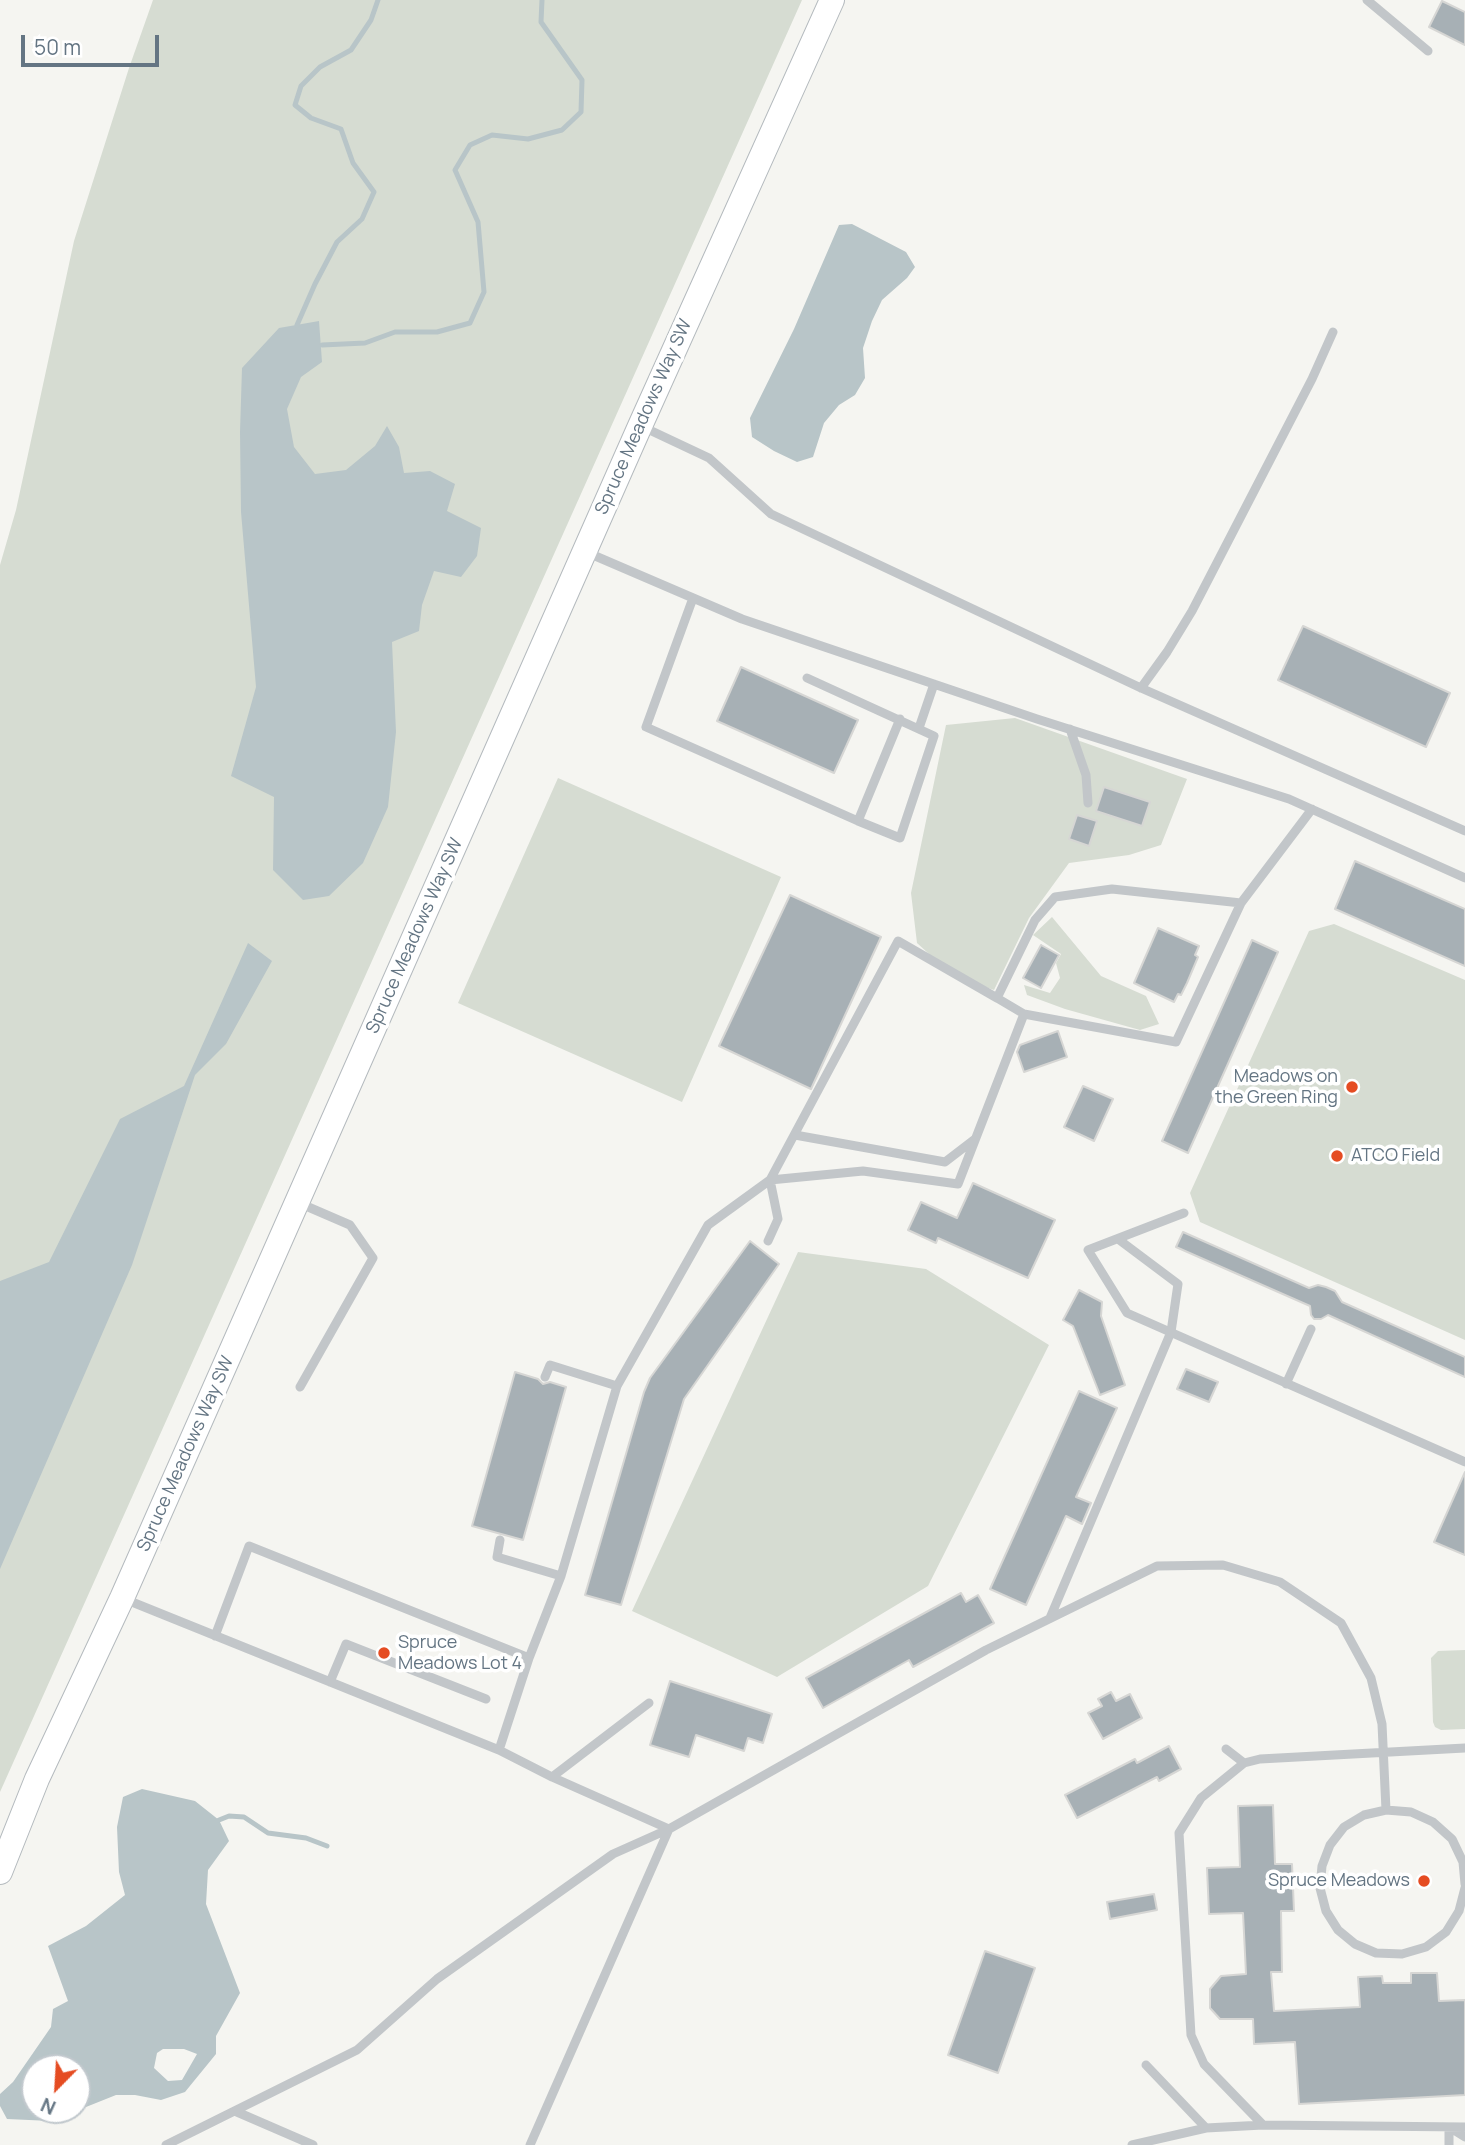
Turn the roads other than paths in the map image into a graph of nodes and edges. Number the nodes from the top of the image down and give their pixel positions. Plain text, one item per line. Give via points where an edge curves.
1 (832, 0) edge
2 (1367, 0) edge
3 (1428, 51) dead end
4 (1333, 332) dead end
5 (640, 426) junction
6 (584, 552) junction
7 (693, 598) junction
8 (807, 678) dead end
9 (934, 684) junction
10 (1141, 688) junction
11 (900, 719) junction
12 (919, 728) junction
13 (1070, 729) junction
14 (1088, 803) dead end
15 (1312, 809) junction
16 (858, 821) junction
17 (1465, 831) edge
18 (1465, 878) edge
19 (1241, 903) junction
20 (997, 998) junction
21 (1024, 1014) junction
22 (795, 1135) junction
23 (976, 1138) junction
24 (770, 1180) junction
25 (298, 1203) junction
26 (1184, 1213) dead end
27 (1118, 1239) junction
28 (768, 1241) dead end
29 (1311, 1329) dead end
30 (1171, 1332) junction
31 (545, 1377) dead end
32 (1286, 1384) junction
33 (617, 1386) junction
34 (300, 1387) dead end
35 (1465, 1462) edge
36 (500, 1540) dead end
37 (561, 1576) junction
38 (122, 1598) junction
39 (1050, 1618) junction
40 (215, 1636) junction
41 (529, 1658) junction
42 (330, 1682) junction
43 (486, 1699) dead end
44 (649, 1703) dead end
45 (1465, 1748) edge
46 (1227, 1749) dead end
47 (499, 1750) junction
48 (1383, 1752) junction
49 (1244, 1763) junction
50 (552, 1777) junction
51 (1386, 1810) junction
52 (668, 1829) junction
53 (0, 1872) edge
54 (1465, 1886) edge
55 (1146, 2065) dead end
56 (237, 2112) junction
57 (1263, 2125) junction
58 (1449, 2127) junction
59 (1465, 2127) edge
60 (1206, 2129) junction
61 (1465, 2137) edge
62 (166, 2145) edge
63 (313, 2145) edge
64 (530, 2145) edge
65 (1132, 2145) edge
66 (1449, 2145) edge

1 - 5 main road, Spruce Meadows Way SW
2 - 3 lane
4 - 10 lane via 1192,611
5 - 6 main road, Spruce Meadows Way SW
5 - 10 lane via 709,458 771,514
6 - 7 lane
6 - 25 main road, Spruce Meadows Way SW
7 - 9 lane via 742,620
7 - 16 lane via 646,727
8 - 11 lane
9 - 12 lane
9 - 13 lane
10 - 17 lane
11 - 12 lane
11 - 16 lane
12 - 16 lane via 934,736 900,838
13 - 14 lane via 1086,775
13 - 15 lane
15 - 18 lane
15 - 19 lane
19 - 20 lane via 1112,889 1055,897 1035,920
19 - 21 lane via 1176,1042
20 - 21 lane
20 - 22 lane via 898,942
21 - 23 lane
22 - 23 lane via 945,1162
22 - 24 lane
23 - 24 lane via 958,1184 863,1171
24 - 28 lane via 778,1219
24 - 33 lane via 708,1225
25 - 34 lane via 350,1225 373,1258
25 - 38 main road, Spruce Meadows Way SW
26 - 27 lane
27 - 30 lane via 1178,1284
27 - 30 lane via 1088,1250 1127,1313
29 - 32 lane
30 - 32 lane
30 - 39 lane
31 - 33 lane via 550,1365
32 - 35 lane
33 - 37 lane
36 - 37 lane via 497,1557
37 - 41 lane
38 - 40 lane
38 - 53 main road, Spruce Meadows Way SW via 37,1779
39 - 48 lane via 1157,1566 1223,1565 1280,1583 1342,1623 1371,1678
39 - 52 lane
40 - 41 lane via 249,1546
40 - 42 lane
41 - 47 lane
42 - 43 lane via 346,1644
42 - 47 lane
44 - 50 lane
45 - 48 lane
46 - 49 lane
47 - 50 lane
48 - 49 lane
48 - 51 lane
49 - 57 lane via 1200,1798 1179,1833 1191,2035 1204,2064
50 - 52 lane
51 - 54 lane via 1411,1812 1433,1822 1452,1839 1462,1862
51 - 54 lane via 1354,1821 1330,1845 1320,1888 1338,1930 1377,1953 1402,1954 1426,1947 1446,1932 1460,1911
52 - 56 lane via 591,1869 437,1979 357,2050
52 - 64 lane
55 - 60 lane
56 - 62 lane
56 - 63 lane
57 - 58 lane
57 - 60 lane
58 - 59 lane
58 - 61 lane
58 - 66 lane
60 - 65 lane

